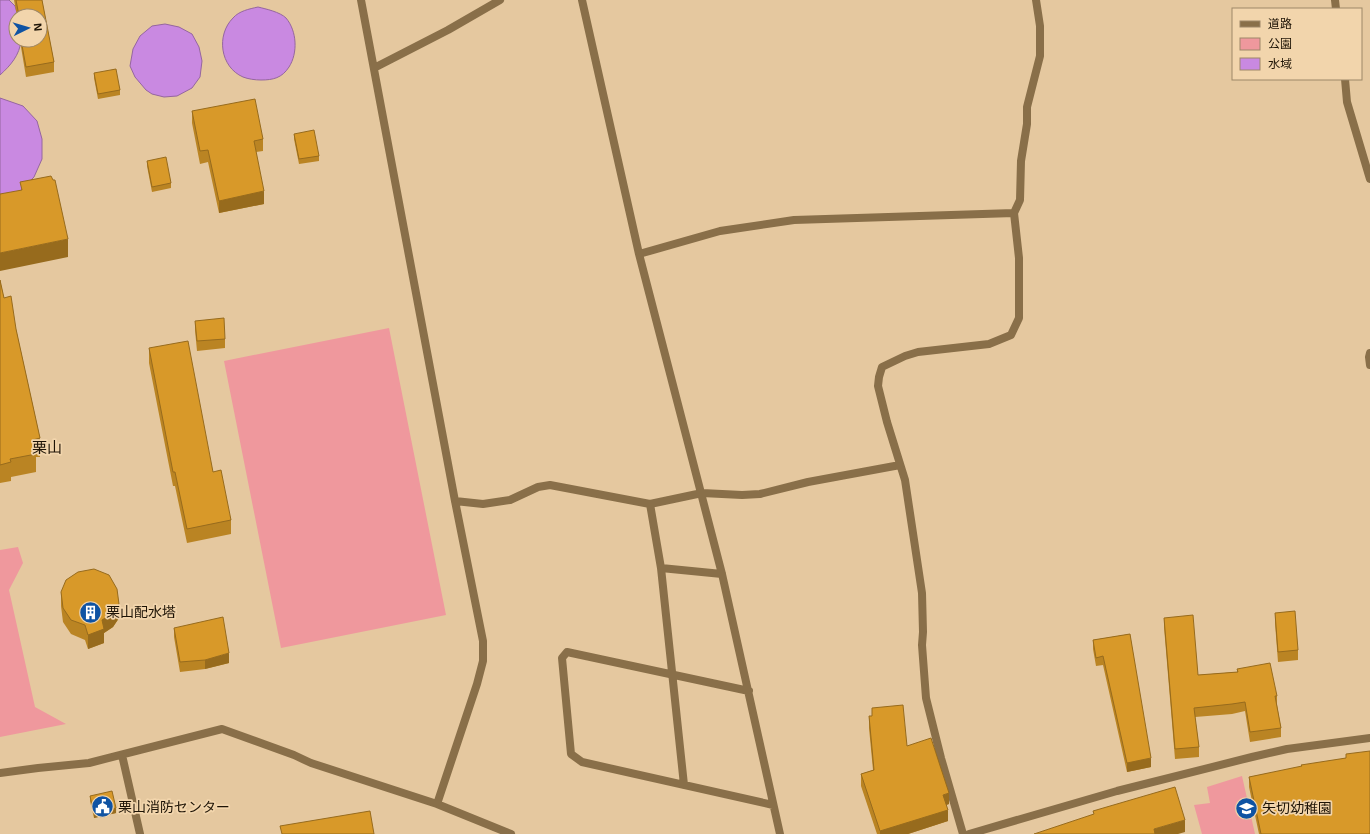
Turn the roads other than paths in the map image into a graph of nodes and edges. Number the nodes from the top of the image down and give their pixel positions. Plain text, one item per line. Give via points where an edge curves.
1 (361, 0) edge
2 (500, 0) edge
3 (582, 0) edge
4 (1036, 0) edge
5 (374, 68) junction
6 (1345, 80) edge
7 (1370, 179) edge
8 (1014, 212) junction
9 (639, 254) junction
10 (1370, 353) edge
11 (1370, 365) edge
12 (900, 465) junction
13 (702, 493) junction
14 (455, 501) junction
15 (650, 504) junction
16 (661, 568) junction
17 (722, 574) junction
18 (673, 675) junction
19 (749, 691) junction
20 (1370, 738) edge
21 (122, 755) junction
22 (0, 773) edge
23 (684, 785) junction
24 (437, 804) junction
25 (773, 805) junction
26 (140, 834) edge
27 (511, 834) edge
28 (780, 834) edge
29 (963, 834) edge
30 (968, 834) edge

1 - 5 street
2 - 5 street
3 - 9 street
4 - 8 street via 1040,26 1040,56 1027,107 1020,200
5 - 14 street
6 - 7 street via 1347,102
8 - 9 street via 794,220 720,231
8 - 12 street via 1019,258 1019,318 1011,336 989,344 918,352 882,368 878,386
9 - 13 street
10 - 11 street
12 - 13 street via 808,482 760,494
12 - 29 street via 908,492 922,593 926,698
13 - 15 street
13 - 17 street
14 - 15 street via 483,504 510,500 538,487 550,485
14 - 24 street via 483,641 483,660
15 - 16 street
16 - 17 street
16 - 18 street
17 - 19 street
18 - 19 street
18 - 23 street
18 - 23 street via 567,652 562,658 571,754 582,762
19 - 25 street
20 - 30 street via 1252,757 1117,791
21 - 22 street via 89,763
21 - 24 street via 222,729 311,763
21 - 26 street
23 - 25 street
24 - 27 street
25 - 28 street

